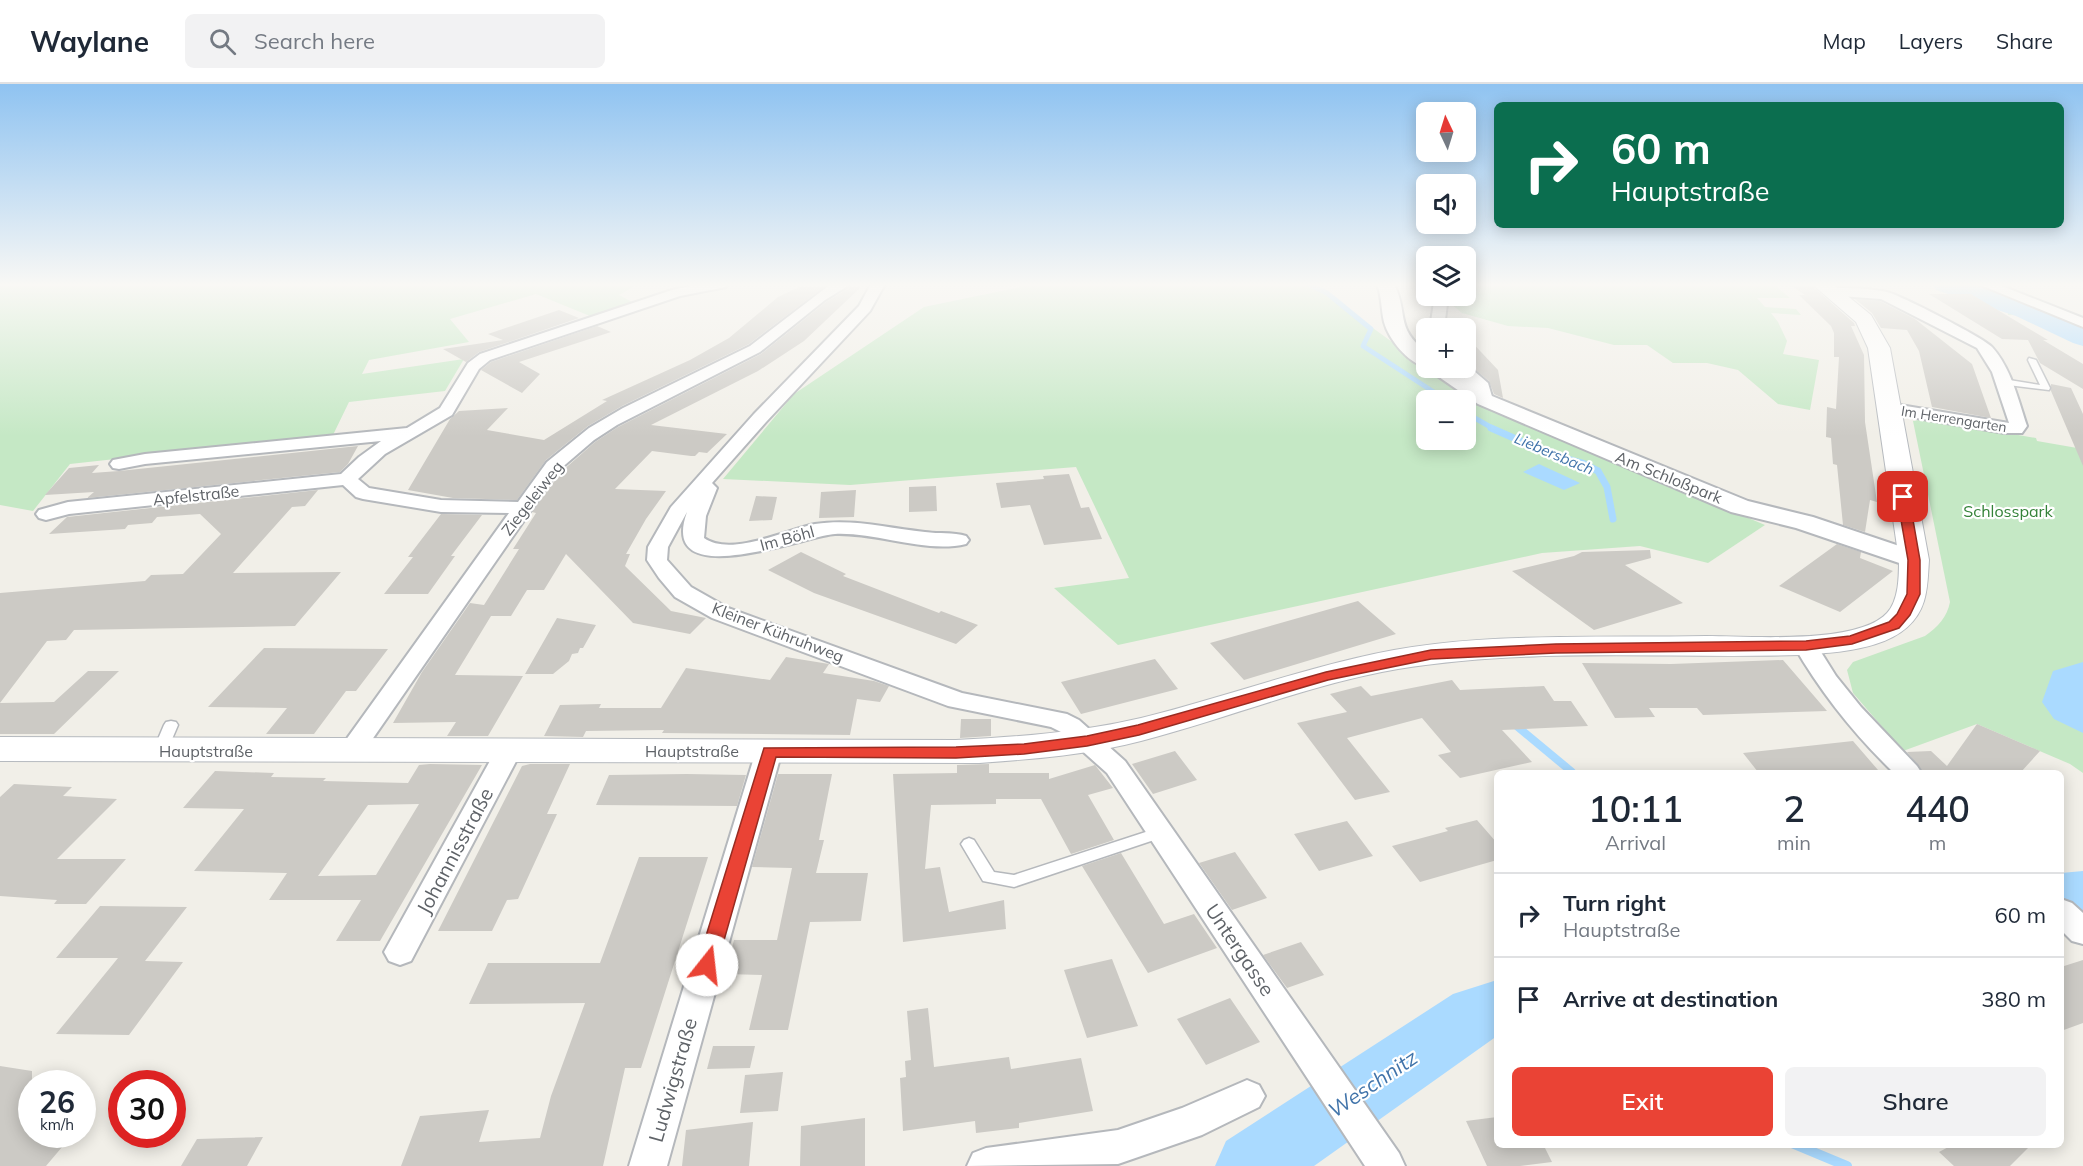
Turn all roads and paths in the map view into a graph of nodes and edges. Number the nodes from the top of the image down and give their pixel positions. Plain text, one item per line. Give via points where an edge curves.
1 (553, 334) edge
2 (776, 334) edge
3 (840, 334) edge
4 (1399, 334) edge
5 (1874, 334) edge
6 (1962, 334) edge
7 (1416, 352) edge
8 (2032, 360) dead end
9 (1451, 378) edge
10 (1473, 378) edge
11 (2003, 382) junction
12 (1485, 400) junction
13 (1888, 408) junction
14 (411, 433) junction
15 (119, 464) dead end
16 (718, 468) junction
17 (347, 479) junction
18 (522, 508) junction
19 (46, 514) dead end
20 (959, 540) dead end
21 (1914, 560) junction
22 (1806, 646) junction
23 (1087, 741) junction
24 (0, 749) edge
25 (509, 750) junction
26 (351, 751) junction
27 (769, 751) junction
28 (1906, 770) edge
29 (1161, 832) junction
30 (969, 844) dead end
31 (2064, 914) edge
32 (2083, 932) edge
33 (400, 952) dead end
34 (1247, 1096) dead end
35 (1377, 1153) edge
36 (648, 1166) edge
37 (986, 1166) edge

1 - 14 street via 485,357 473,366 446,411
2 - 18 street, Ziegeleiweg via 735,361 612,420 582,440 553,466
3 - 16 street, Kleiner Kühruhweg
4 - 7 street
5 - 13 main road, Hauptstraße
6 - 11 street, Im Herrengarten via 1988,351
8 - 11 lane via 2046,388
9 - 12 street, Am Schloßpark
10 - 12 street via 1482,386
11 - 13 street, Im Herrengarten via 2016,429
12 - 21 street, Am Schloßpark via 1740,507 1804,522
13 - 21 main road, Hauptstraße
14 - 15 street
14 - 17 street via 384,446
16 - 20 street, Im Böhl via 700,504 693,534 698,544 709,549 744,549 832,528 932,541
16 - 23 street, Kleiner Kühruhweg via 678,511 658,547 657,560 683,592 720,613 957,700 1058,720
17 - 18 street via 363,493 441,506
17 - 19 street, Apfelstraße via 68,508
18 - 26 street, Ziegeleiweg
21 - 22 main road, Hauptstraße via 1913,594 1894,625 1852,640
22 - 23 main road, Hauptstraße via 1431,654 1326,676 1139,730
22 - 28 street via 1841,702
23 - 27 main road, Hauptstraße via 956,753
23 - 29 street, Untergasse via 1116,767
24 - 26 main road, Hauptstraße via 166,738
25 - 26 main road, Hauptstraße
25 - 27 main road, Hauptstraße
25 - 33 street, Johannisstraße
27 - 36 street, Ludwigstraße
29 - 30 lane via 1014,881 989,877
29 - 35 street, Untergasse
31 - 32 street
34 - 37 street via 1190,1123 1118,1147

